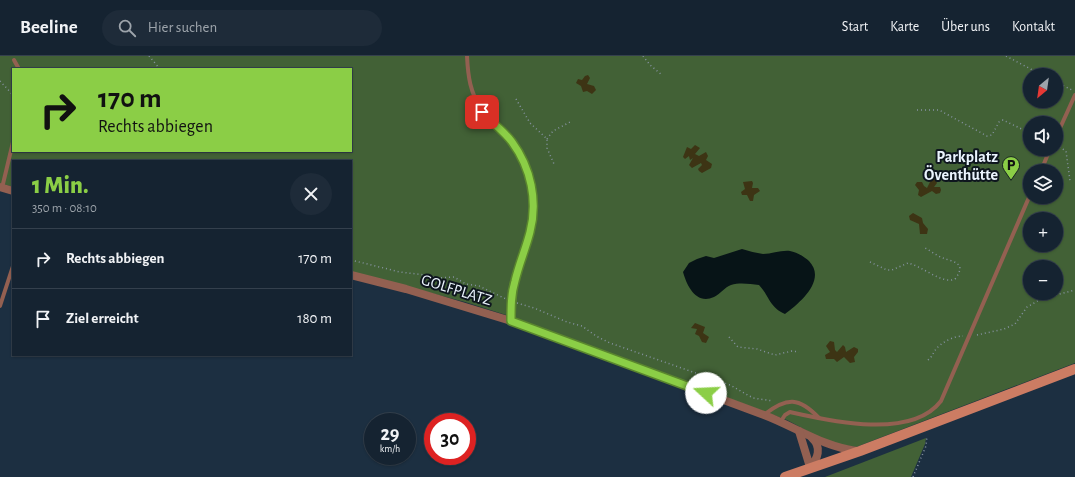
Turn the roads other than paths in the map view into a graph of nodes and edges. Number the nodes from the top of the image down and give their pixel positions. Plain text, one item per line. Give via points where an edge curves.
1 (467, 56) edge
2 (14, 60) dead end
3 (18, 68) edge
4 (1075, 95) edge
5 (1063, 122) edge
6 (12, 146) edge
7 (1, 188) edge
8 (12, 191) edge
9 (1026, 204) edge
10 (12, 269) edge
11 (352, 275) edge
12 (0, 306) edge
13 (511, 321) junction
14 (1075, 370) edge
15 (764, 415) junction
16 (819, 418) junction
17 (781, 421) junction
18 (799, 430) junction
19 (809, 436) junction
20 (860, 451) junction
21 (810, 468) junction
22 (785, 477) edge

1 - 13 lane via 468,80 482,112 512,142 524,163 532,187 534,209 530,232 514,282
2 - 3 lane
4 - 5 lane
6 - 7 lane
7 - 8 street
9 - 16 lane via 940,401 928,415 886,424 858,424
10 - 12 lane
11 - 13 street, GOLFPLATZ
13 - 15 street, GOLFPLATZ
14 - 20 street
15 - 16 lane via 784,403 797,402 807,406
15 - 17 street, GOLFPLATZ
16 - 17 lane via 790,412
17 - 18 street, GOLFPLATZ
18 - 19 street, GOLFPLATZ
18 - 21 street
19 - 20 street, GOLFPLATZ via 838,448
19 - 21 street via 817,444 819,451
20 - 21 street
21 - 22 street

